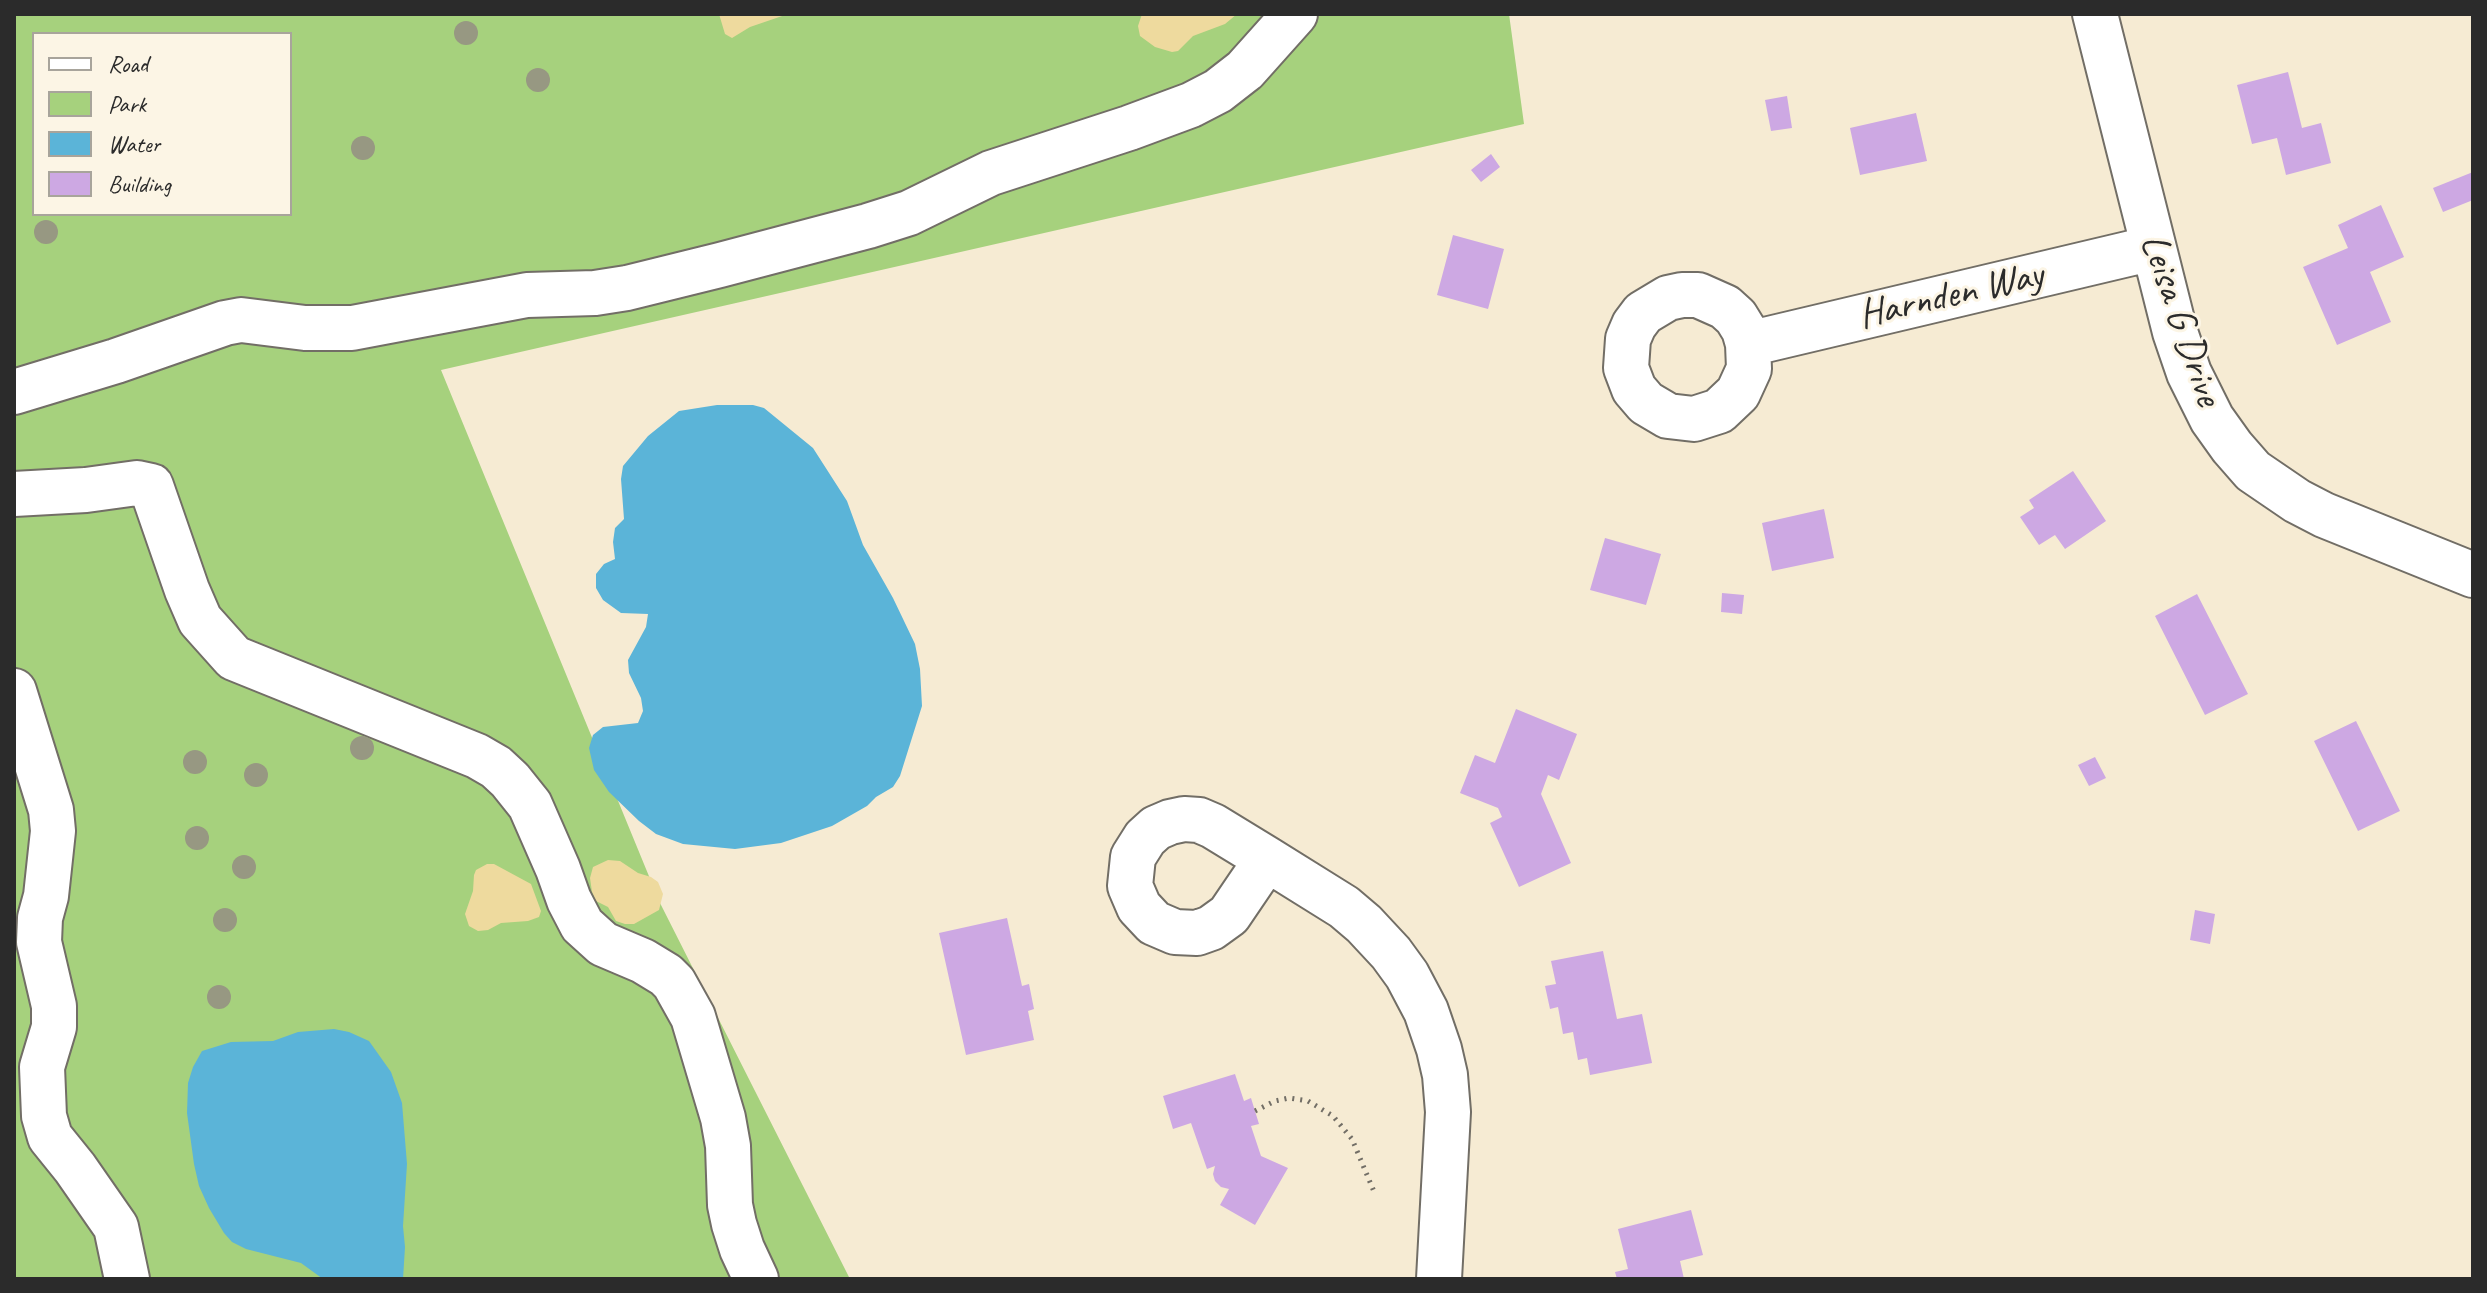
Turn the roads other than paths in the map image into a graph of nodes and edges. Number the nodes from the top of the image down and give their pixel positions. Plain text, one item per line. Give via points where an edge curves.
1 (1295, 14) edge
2 (2095, 14) edge
3 (2153, 248) junction
4 (1748, 344) dead end
5 (14, 392) edge
6 (14, 494) edge
7 (2473, 575) edge
8 (14, 691) edge
9 (1267, 859) dead end
10 (127, 1279) edge
11 (756, 1279) edge
12 (1439, 1279) edge

1 - 5 street via 1245,70 1191,105 991,173 909,213 868,226 606,291 527,295 352,328 225,323
2 - 3 street, Leisa G Drive
3 - 4 street, Harnden Way
3 - 7 street, Leisa G Drive via 2189,373 2212,419 2253,471 2324,515
6 - 11 street via 151,486 200,620 234,658 477,756 510,780 530,805 582,925 603,944 666,975 693,1017 723,1118 734,1224
8 - 10 street via 53,831 39,942 54,1006 54,1027 42,1067 44,1116 50,1137 116,1227
9 - 12 street via 1364,924 1399,964 1426,1011 1445,1075 1448,1112

